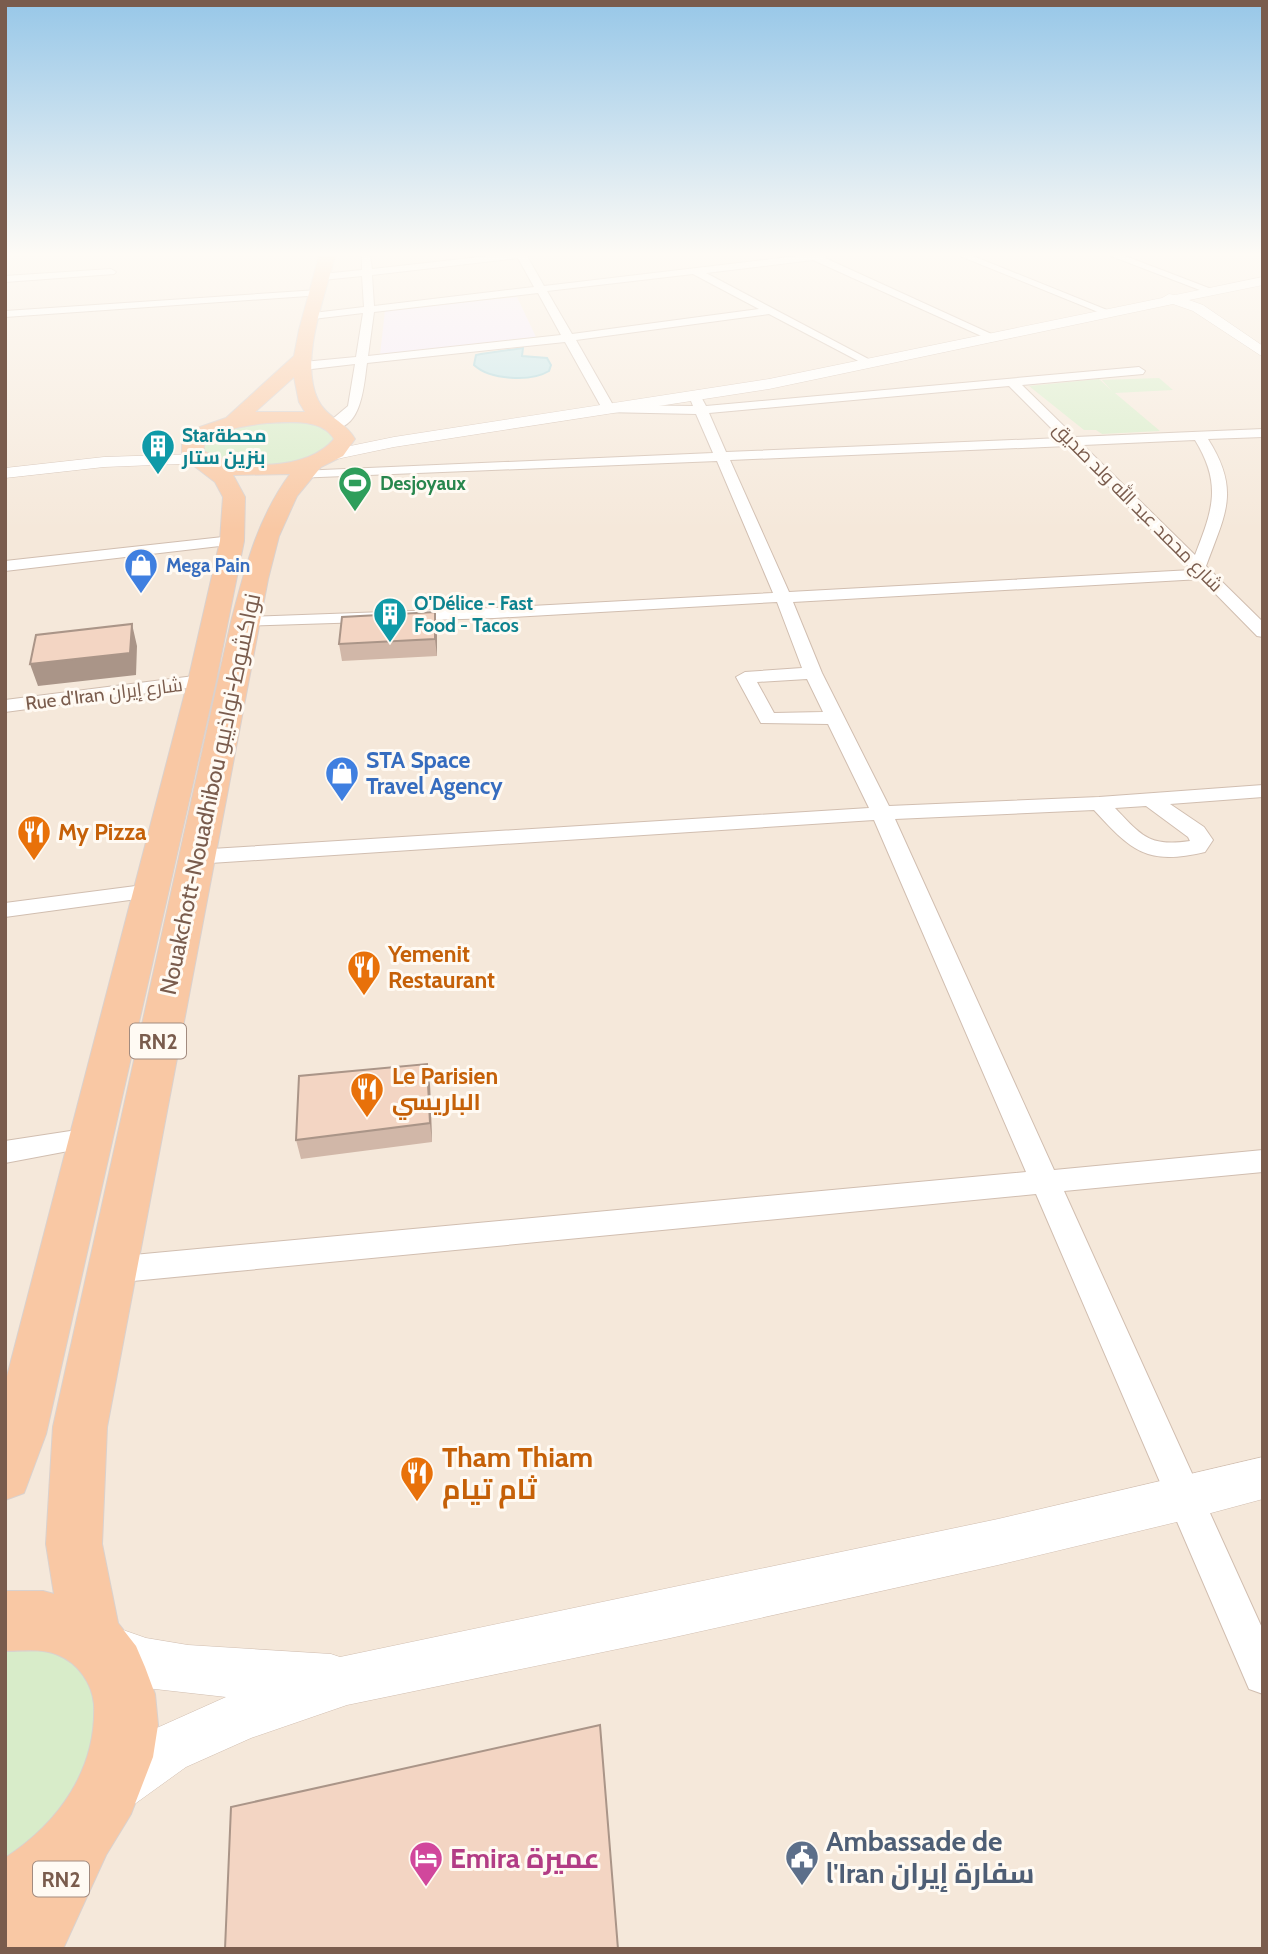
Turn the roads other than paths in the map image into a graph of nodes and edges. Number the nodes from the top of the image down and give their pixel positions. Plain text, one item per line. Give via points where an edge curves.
1 (306, 347) edge
2 (363, 347) edge
3 (489, 347) edge
4 (573, 347) edge
5 (840, 347) edge
6 (944, 347) edge
7 (361, 362) junction
8 (302, 363) junction
9 (870, 363) junction
10 (1139, 371) dead end
11 (1013, 383) junction
12 (698, 403) junction
13 (609, 409) junction
14 (233, 422) junction
15 (333, 425) junction
16 (481, 429) junction
17 (1263, 433) edge
18 (204, 434) junction
19 (1199, 436) junction
20 (1071, 442) junction
21 (720, 457) junction
22 (203, 461) junction
23 (314, 464) junction
24 (72, 465) junction
25 (5, 473) edge
26 (232, 541) junction
27 (5, 566) edge
28 (1201, 570) junction
29 (784, 598) junction
30 (1234, 603) junction
31 (1263, 609) edge
32 (244, 622) junction
33 (1263, 632) edge
34 (813, 673) junction
35 (202, 681) junction
36 (5, 706) edge
37 (835, 718) junction
38 (1263, 791) edge
39 (1151, 800) junction
40 (1099, 803) junction
41 (882, 813) junction
42 (195, 857) junction
43 (151, 891) junction
44 (5, 910) edge
45 (90, 1138) junction
46 (5, 1152) edge
47 (1263, 1161) edge
48 (1044, 1181) junction
49 (112, 1270) junction
50 (5, 1475) edge
51 (1263, 1478) edge
52 (1185, 1499) junction
53 (5, 1621) edge
54 (96, 1642) junction
55 (1263, 1675) edge
56 (347, 1680) junction
57 (103, 1800) junction
58 (5, 1896) edge
59 (26, 1949) edge

1 - 8 highway
2 - 7 street
3 - 7 street
4 - 13 street
5 - 9 street
6 - 9 street
7 - 8 street
7 - 15 street via 354,407
8 - 14 highway
8 - 15 highway via 307,399
9 - 12 street
10 - 11 street
11 - 12 street
11 - 20 street, شارع محمد عبد الله ولد صديق
12 - 13 street
12 - 21 street
13 - 16 street
14 - 15 highway via 284,416
14 - 18 highway
15 - 16 street via 388,433
15 - 23 highway, Nouakchott-Nouadhibou نواكشوط-نواذيبو via 345,435 343,444
16 - 23 street
17 - 19 street
18 - 22 highway via 193,444 193,454
18 - 24 street
19 - 20 street
19 - 28 street via 1219,474 1220,489
20 - 21 street
20 - 28 street, شارع محمد عبد الله ولد صديق
21 - 23 street
21 - 29 street
22 - 23 highway via 258,470
22 - 24 street
22 - 26 highway, Nouakchott-Nouadhibou نواكشوط-نواذيبو / RN2 via 225,479 234,497
23 - 32 highway, Nouakchott-Nouadhibou نواكشوط-نواذيبو / RN2 via 279,505
24 - 25 street
26 - 27 street
26 - 35 highway, Nouakchott-Nouadhibou نواكشوط-نواذيبو / RN2
28 - 29 street
28 - 30 street, شارع محمد عبد الله ولد صديق
29 - 32 street
29 - 34 street
30 - 31 street
30 - 33 street, شارع محمد عبد الله ولد صديق
32 - 42 highway, Nouakchott-Nouadhibou نواكشوط-نواذيبو / RN2
34 - 37 street
34 - 37 street via 749,675 745,679 768,719
35 - 36 street, Rue d'Iran شارع إيران
35 - 43 highway, Nouakchott-Nouadhibou نواكشوط-نواذيبو / RN2
37 - 41 street
38 - 39 street
39 - 40 street
39 - 40 street via 1196,832 1202,840 1198,847 1166,852 1139,845
40 - 41 street
41 - 42 street
41 - 48 street
42 - 49 highway, Nouakchott-Nouadhibou نواكشوط-نواذيبو / RN2
43 - 44 street
43 - 45 highway, Nouakchott-Nouadhibou نواكشوط-نواذيبو / RN2
45 - 46 street
45 - 50 highway, Nouakchott-Nouadhibou نواكشوط-نواذيبو / RN2 via 19,1434
47 - 48 street
48 - 49 street
48 - 52 street
49 - 54 highway, Nouakchott-Nouadhibou نواكشوط-نواذيبو / RN2 via 80,1427 75,1489 74,1544
51 - 52 street
52 - 55 street
52 - 56 street via 679,1612
53 - 54 highway via 31,1618 64,1623
54 - 56 street via 146,1663 188,1670
54 - 57 highway, Nouakchott-Nouadhibou نواكشوط-نواذيبو via 116,1669 126,1724 121,1757
56 - 57 street via 245,1714 169,1749
57 - 58 highway via 65,1853
57 - 59 highway, RN2

